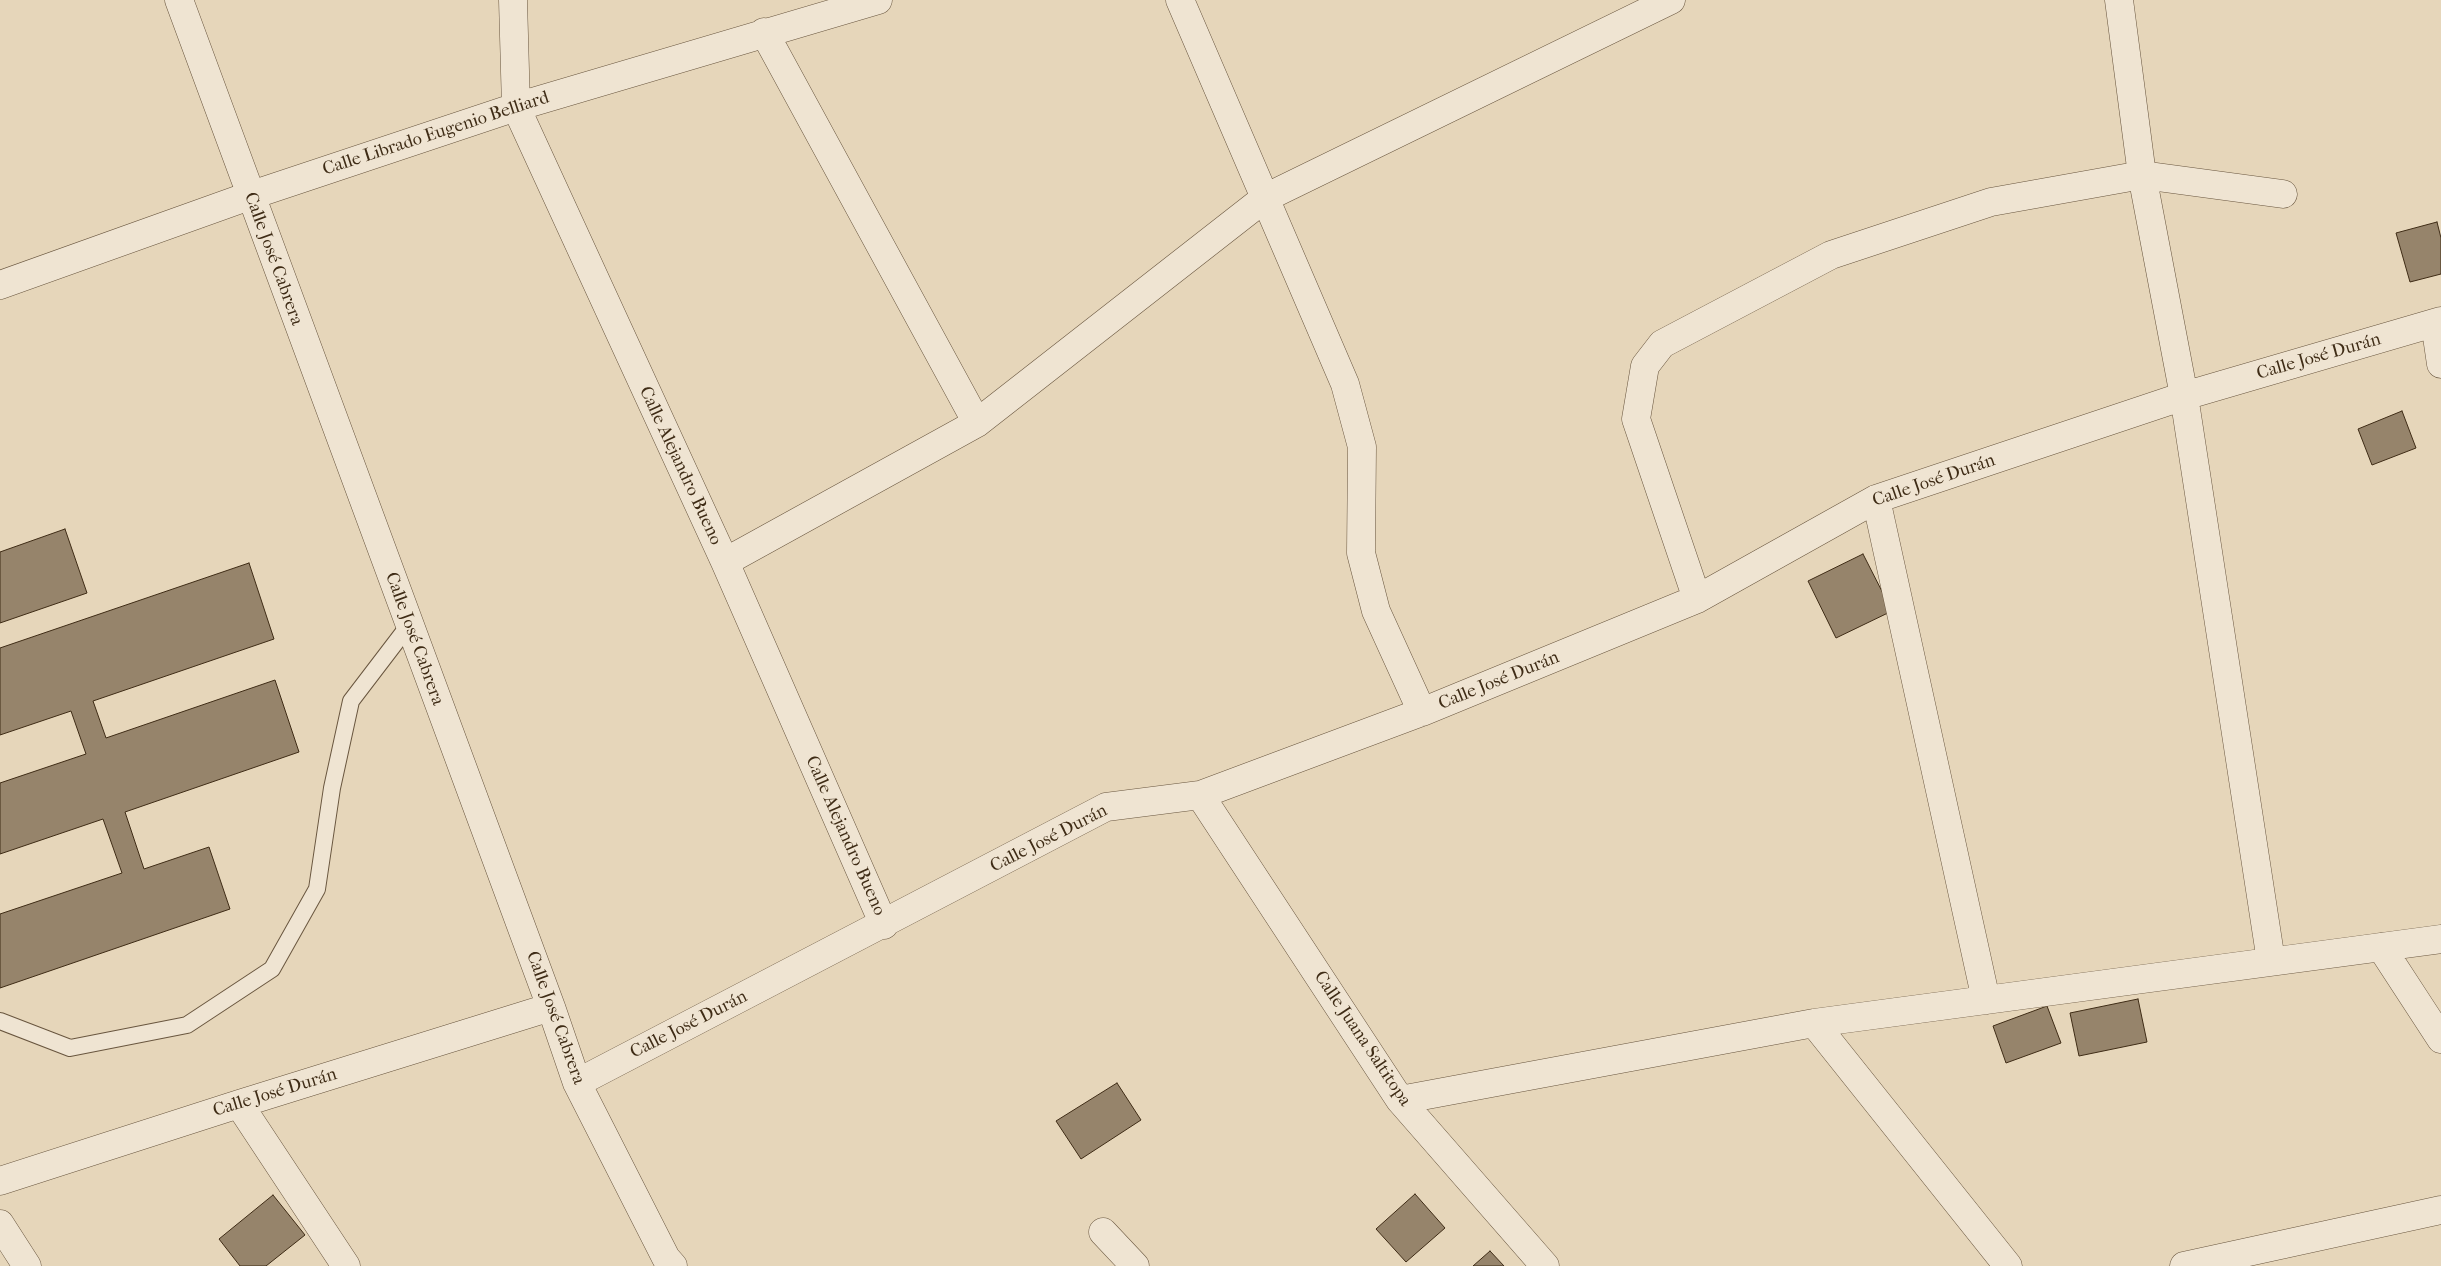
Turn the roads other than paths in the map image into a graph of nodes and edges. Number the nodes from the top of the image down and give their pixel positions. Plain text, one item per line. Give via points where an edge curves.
1 (179, 0) edge
2 (513, 0) edge
3 (878, 0) edge
4 (1180, 0) edge
5 (1671, 0) edge
6 (2119, 0) edge
7 (764, 32) junction
8 (516, 107) junction
9 (2142, 176) junction
10 (2283, 194) dead end
11 (249, 196) junction
12 (1264, 198) junction
13 (0, 285) edge
14 (2438, 322) edge
15 (2441, 364) edge
16 (2184, 396) junction
17 (977, 423) junction
18 (1876, 500) junction
19 (725, 562) junction
20 (1697, 599) junction
21 (409, 625) junction
22 (1422, 712) junction
23 (1200, 795) junction
24 (884, 925) junction
25 (2441, 939) edge
26 (2381, 947) junction
27 (2271, 962) junction
28 (1986, 1000) junction
29 (551, 1007) junction
30 (0, 1021) edge
31 (1814, 1023) junction
32 (2441, 1039) edge
33 (577, 1084) junction
34 (1400, 1100) junction
35 (239, 1104) junction
36 (0, 1181) edge
37 (2441, 1210) edge
38 (0, 1224) edge
39 (1103, 1232) dead end
40 (27, 1266) edge
41 (346, 1266) edge
42 (673, 1266) edge
43 (1135, 1266) edge
44 (1545, 1266) edge
45 (2008, 1266) edge
46 (2184, 1266) edge

1 - 11 street, Calle José Cabrera
2 - 8 street, Calle Alejandro Bueno
3 - 7 street, Calle Librado Eugenio Belliard
4 - 12 street
5 - 12 street
6 - 9 street
7 - 8 street, Calle Librado Eugenio Belliard
7 - 17 street
8 - 11 street, Calle Librado Eugenio Belliard
8 - 19 street, Calle Alejandro Bueno
9 - 10 street
9 - 16 street
9 - 20 street via 1991,202 1831,255 1662,344 1644,366 1636,419
11 - 13 street, Calle Librado Eugenio Belliard
11 - 21 street, Calle José Cabrera
12 - 17 street
12 - 22 street via 1346,384 1362,447 1361,553 1376,610
14 - 15 street
14 - 16 street, Calle José Durán
16 - 18 street, Calle José Durán
16 - 27 street
17 - 19 street
18 - 20 street, Calle José Durán
18 - 28 street
19 - 24 street, Calle Alejandro Bueno
20 - 22 street, Calle José Durán
21 - 29 street, Calle José Cabrera
21 - 30 lane via 351,701 332,788 317,889 272,969 187,1024 70,1048
22 - 23 street, Calle José Durán
23 - 24 street, Calle José Durán via 1106,807
23 - 34 street, Calle Juana Saltitopa
24 - 33 street, Calle José Durán
25 - 26 street
26 - 27 street
26 - 32 street
27 - 28 street
28 - 31 street
29 - 33 street, Calle José Cabrera
29 - 35 street, Calle José Durán
31 - 34 street
31 - 45 street
33 - 42 street, Calle José Cabrera
34 - 44 street, Calle Juana Saltitopa
35 - 36 street, Calle José Durán
35 - 41 street
37 - 46 street
38 - 40 street
39 - 43 street

